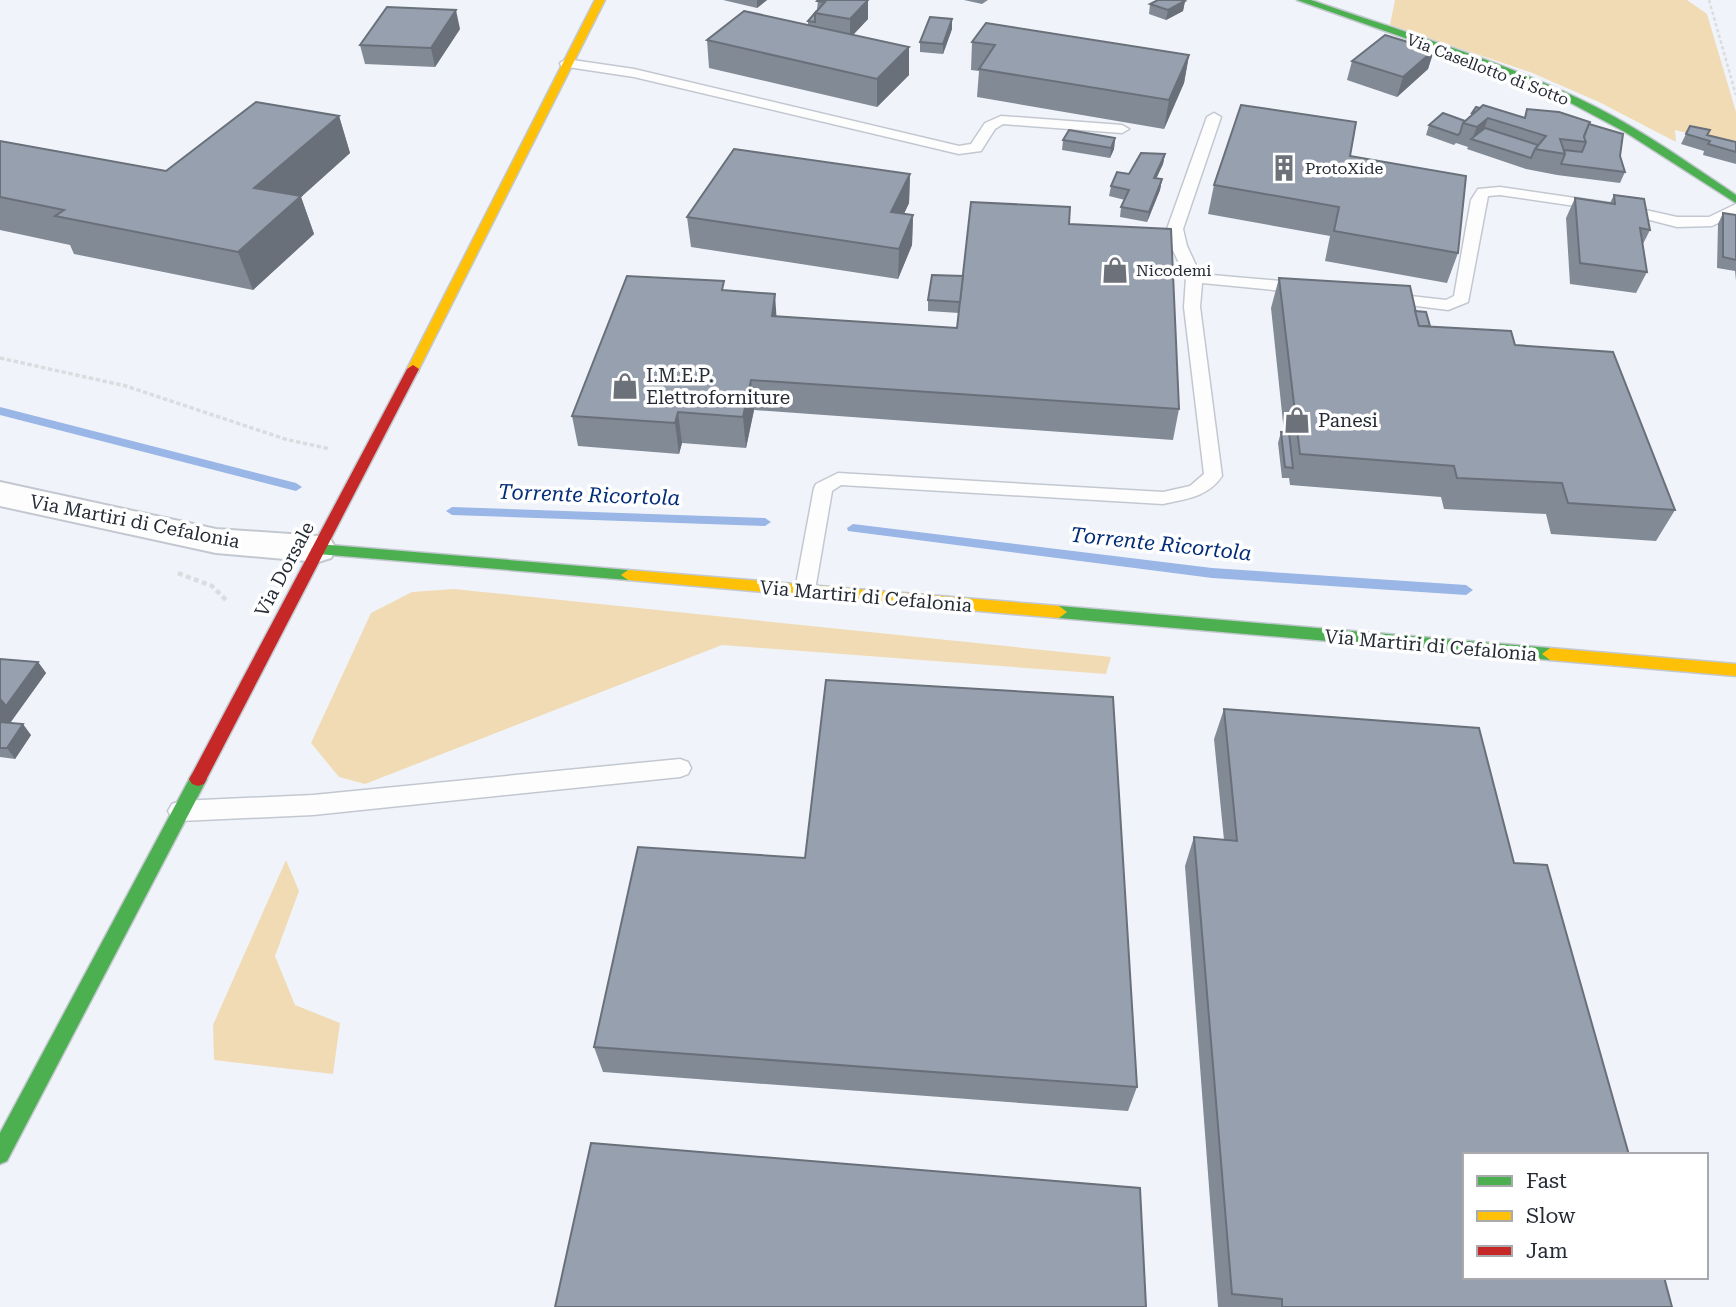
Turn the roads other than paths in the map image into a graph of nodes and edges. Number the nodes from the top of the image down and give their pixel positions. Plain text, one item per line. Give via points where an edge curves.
1 (600, 0) edge
2 (1302, 0) edge
3 (566, 63) junction
4 (1214, 117) dead end
5 (1122, 130) dead end
6 (1736, 200) edge
7 (1736, 208) edge
8 (1194, 278) junction
9 (1325, 290) edge
10 (1366, 295) edge
11 (0, 494) edge
12 (318, 549) junction
13 (805, 590) junction
14 (1736, 670) edge
15 (680, 768) dead end
16 (180, 811) junction
17 (0, 1154) edge

1 - 3 street, Via Dorsale
2 - 6 street, Via Casellotto di Sotto via 1506,72 1591,108
3 - 5 lane via 634,73 958,150 976,148 990,126 1001,120
3 - 12 street, Via Dorsale
4 - 8 lane via 1172,245
7 - 10 lane via 1712,221 1677,222 1609,207 1483,192 1462,299 1448,305
8 - 9 lane
8 - 13 lane via 1192,307 1213,476 1196,491 1163,498 838,479 823,488
11 - 12 street, Via Martiri di Cefalonia via 216,541
12 - 13 street, Via Martiri di Cefalonia
12 - 16 street, Via Dorsale
13 - 14 street, Via Martiri di Cefalonia
15 - 16 lane via 313,805
16 - 17 street, Via Dorsale

